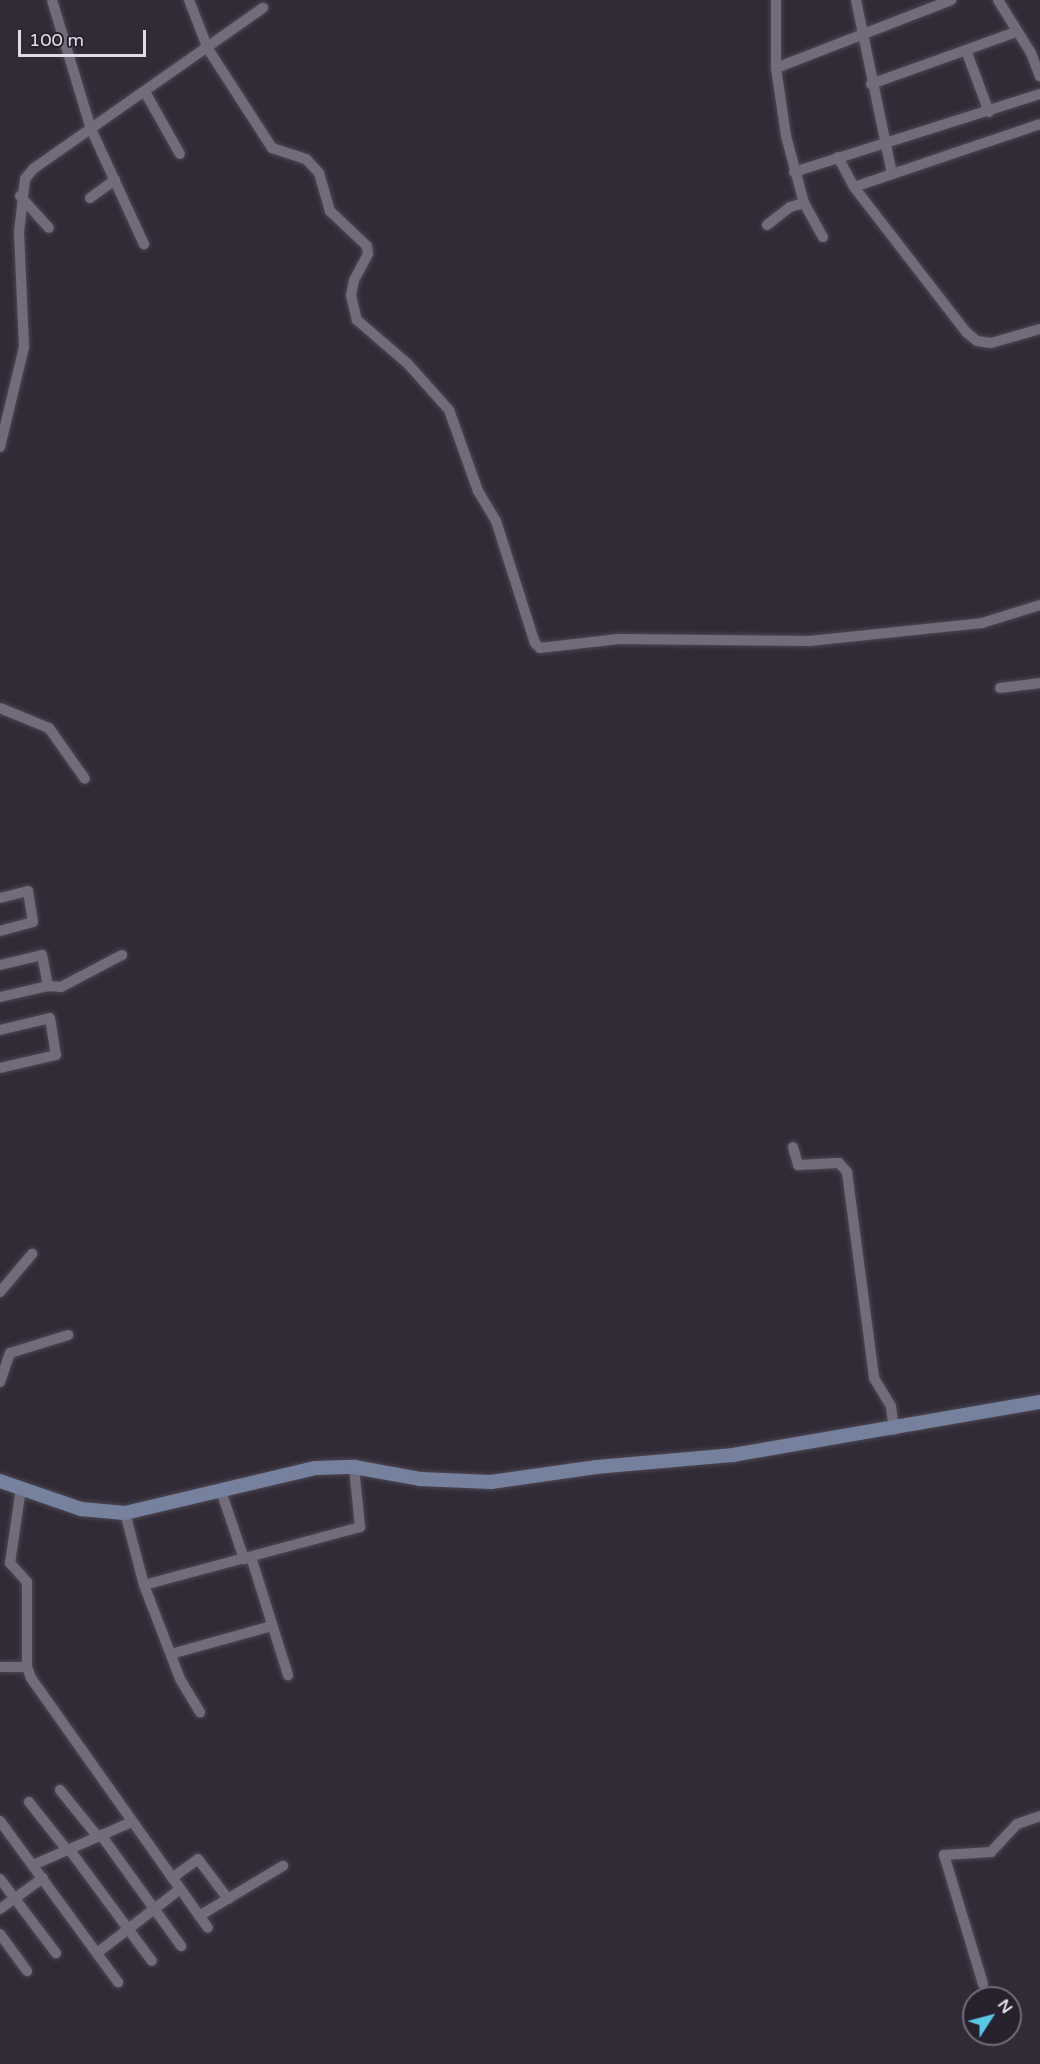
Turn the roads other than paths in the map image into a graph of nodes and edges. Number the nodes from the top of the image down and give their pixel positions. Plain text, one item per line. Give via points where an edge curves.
1 (52, 0) edge
2 (189, 0) edge
3 (776, 0) edge
4 (856, 0) edge
5 (951, 0) edge
6 (998, 0) edge
7 (263, 8) dead end
8 (862, 32) junction
9 (1016, 32) junction
10 (208, 49) junction
11 (966, 50) junction
12 (776, 68) junction
13 (1039, 71) edge
14 (871, 84) junction
15 (146, 92) junction
16 (1040, 94) edge
17 (989, 112) junction
18 (1040, 124) edge
19 (91, 129) junction
20 (884, 141) junction
21 (180, 154) dead end
22 (838, 157) junction
23 (794, 172) junction
24 (892, 174) junction
25 (115, 180) junction
26 (854, 187) junction
27 (20, 196) junction
28 (90, 198) dead end
29 (804, 203) junction
30 (768, 225) dead end
31 (49, 228) dead end
32 (824, 237) dead end
33 (144, 244) dead end
34 (1040, 329) edge
35 (0, 447) edge
36 (1040, 605) edge
37 (1040, 683) edge
38 (1000, 688) dead end
39 (0, 708) edge
40 (85, 779) dead end
41 (0, 898) edge
42 (0, 931) edge
43 (122, 955) dead end
44 (0, 965) edge
45 (48, 986) junction
46 (0, 997) edge
47 (0, 1030) edge
48 (0, 1068) edge
49 (793, 1147) dead end
50 (32, 1254) dead end
51 (0, 1292) edge
52 (68, 1335) dead end
53 (0, 1382) edge
54 (1040, 1402) edge
55 (894, 1430) junction
56 (354, 1467) junction
57 (0, 1481) edge
58 (21, 1488) junction
59 (221, 1491) junction
60 (125, 1513) junction
61 (248, 1558) junction
62 (144, 1585) junction
63 (272, 1626) junction
64 (171, 1654) junction
65 (0, 1667) edge
66 (27, 1667) junction
67 (288, 1675) dead end
68 (200, 1712) dead end
69 (60, 1790) dead end
70 (29, 1802) dead end
71 (1040, 1816) edge
72 (0, 1821) edge
73 (132, 1822) junction
74 (99, 1836) junction
75 (68, 1850) junction
76 (33, 1865) junction
77 (284, 1866) dead end
78 (43, 1878) junction
79 (172, 1878) junction
80 (0, 1879) edge
81 (180, 1889) junction
82 (15, 1899) junction
83 (228, 1899) junction
84 (154, 1909) junction
85 (0, 1910) edge
86 (200, 1916) junction
87 (208, 1928) dead end
88 (128, 1929) junction
89 (0, 1934) edge
90 (181, 1946) dead end
91 (56, 1953) dead end
92 (97, 1953) junction
93 (152, 1961) dead end
94 (27, 1971) dead end
95 (118, 1982) dead end
96 (983, 1984) dead end

1 - 19 street
2 - 10 street
3 - 12 street
4 - 8 street
5 - 8 street
6 - 9 street
7 - 10 street
8 - 12 street
8 - 14 street
9 - 11 street
9 - 13 street
10 - 15 street
10 - 36 street via 272,148 306,159 319,173 330,212 367,246 368,254 354,280 351,296 357,320 408,364 449,410 478,491 496,521 535,643 540,648 618,639 809,641 982,623
11 - 14 street
11 - 17 street
12 - 23 street
14 - 20 street
15 - 19 street
15 - 21 street
16 - 17 street
17 - 20 street
18 - 24 street
19 - 25 street
19 - 27 street via 29,172
20 - 22 street
20 - 24 street
22 - 23 street
22 - 26 street
23 - 29 street
24 - 26 street
25 - 28 street
25 - 33 street
26 - 34 street via 935,295 977,341 991,343
27 - 31 street
27 - 35 street via 24,347
29 - 30 street via 790,207
29 - 32 street
37 - 38 street
39 - 40 street via 49,728
41 - 42 street via 28,891 33,922
43 - 45 street via 61,987
44 - 45 street via 42,955
45 - 46 street
47 - 48 street via 50,1018 56,1055
49 - 55 street via 798,1165 839,1163 847,1172 874,1378 891,1406
50 - 51 street
52 - 53 street via 10,1353
54 - 55 main road
55 - 56 main road via 733,1455 596,1467 491,1482 420,1479
56 - 59 main road via 290,1473
56 - 61 street via 360,1527
57 - 58 main road
58 - 60 main road via 81,1509
58 - 66 street via 10,1563 27,1582
59 - 60 main road
59 - 61 street
60 - 62 street
61 - 62 street
61 - 63 street
62 - 64 street
63 - 64 street
63 - 67 street
64 - 68 street
65 - 66 street
66 - 73 street via 43,1699
69 - 74 street
70 - 75 street
71 - 96 street via 1017,1824 991,1852 944,1855
72 - 76 street
73 - 74 street
73 - 79 street
74 - 75 street
74 - 84 street
75 - 76 street
75 - 88 street
76 - 78 street
77 - 83 street
78 - 82 street
78 - 92 street
79 - 81 street
79 - 83 street via 198,1859
80 - 82 street
81 - 84 street
81 - 86 street
82 - 85 street
82 - 91 street
83 - 86 street
84 - 88 street
84 - 90 street
86 - 87 street
88 - 92 street
88 - 93 street
89 - 94 street
92 - 95 street

